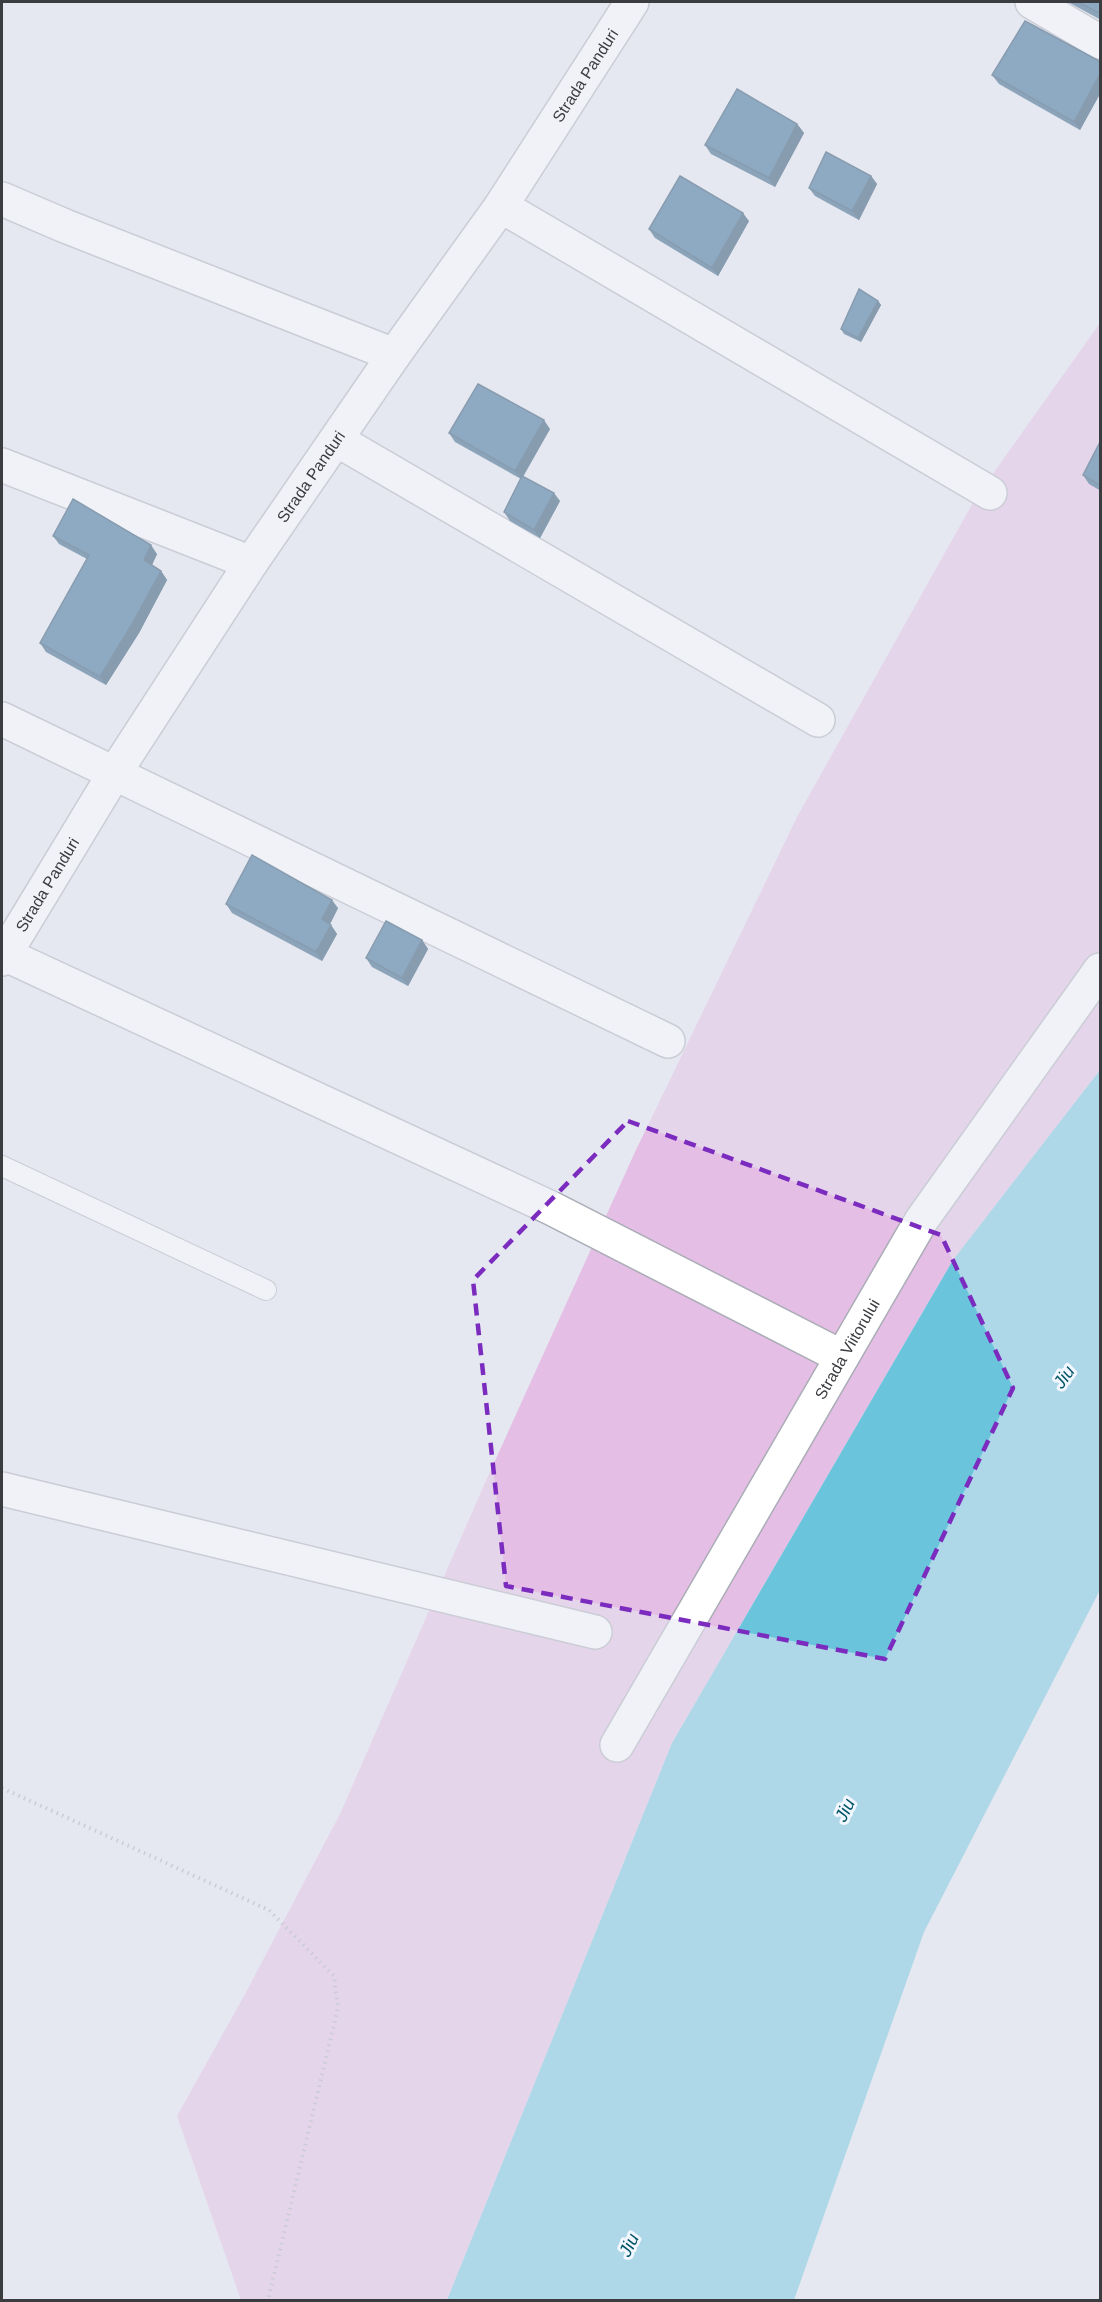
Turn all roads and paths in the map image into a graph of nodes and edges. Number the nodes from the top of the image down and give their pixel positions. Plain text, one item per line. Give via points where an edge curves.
1 (632, 2) edge
2 (1032, 2) edge
3 (1101, 42) edge
4 (2, 199) edge
5 (501, 206) junction
6 (394, 355) junction
7 (337, 440) junction
8 (2, 465) edge
9 (990, 493) dead end
10 (251, 563) junction
11 (2, 719) edge
12 (818, 720) dead end
13 (114, 774) junction
14 (3, 956) edge
15 (1101, 970) edge
16 (668, 1041) dead end
17 (2, 1166) edge
18 (266, 1290) dead end
19 (842, 1357) junction
20 (2, 1489) edge
21 (595, 1632) dead end
22 (617, 1745) dead end
23 (2, 1788) edge
24 (268, 2301) edge

1 - 5 street, Strada Panduri
2 - 3 street
4 - 6 street
5 - 6 street, Strada Panduri
5 - 9 street
6 - 7 street, Strada Panduri
7 - 10 street, Strada Panduri
7 - 12 street
8 - 10 street
10 - 13 street, Strada Panduri
11 - 13 street
13 - 14 street, Strada Panduri
13 - 16 street
14 - 19 street via 551,1208
15 - 19 street, Strada Viitorului via 921,1221
17 - 18 lane
19 - 22 street, Strada Viitorului
20 - 21 street
23 - 24 path via 269,1910 334,1976 338,2008

